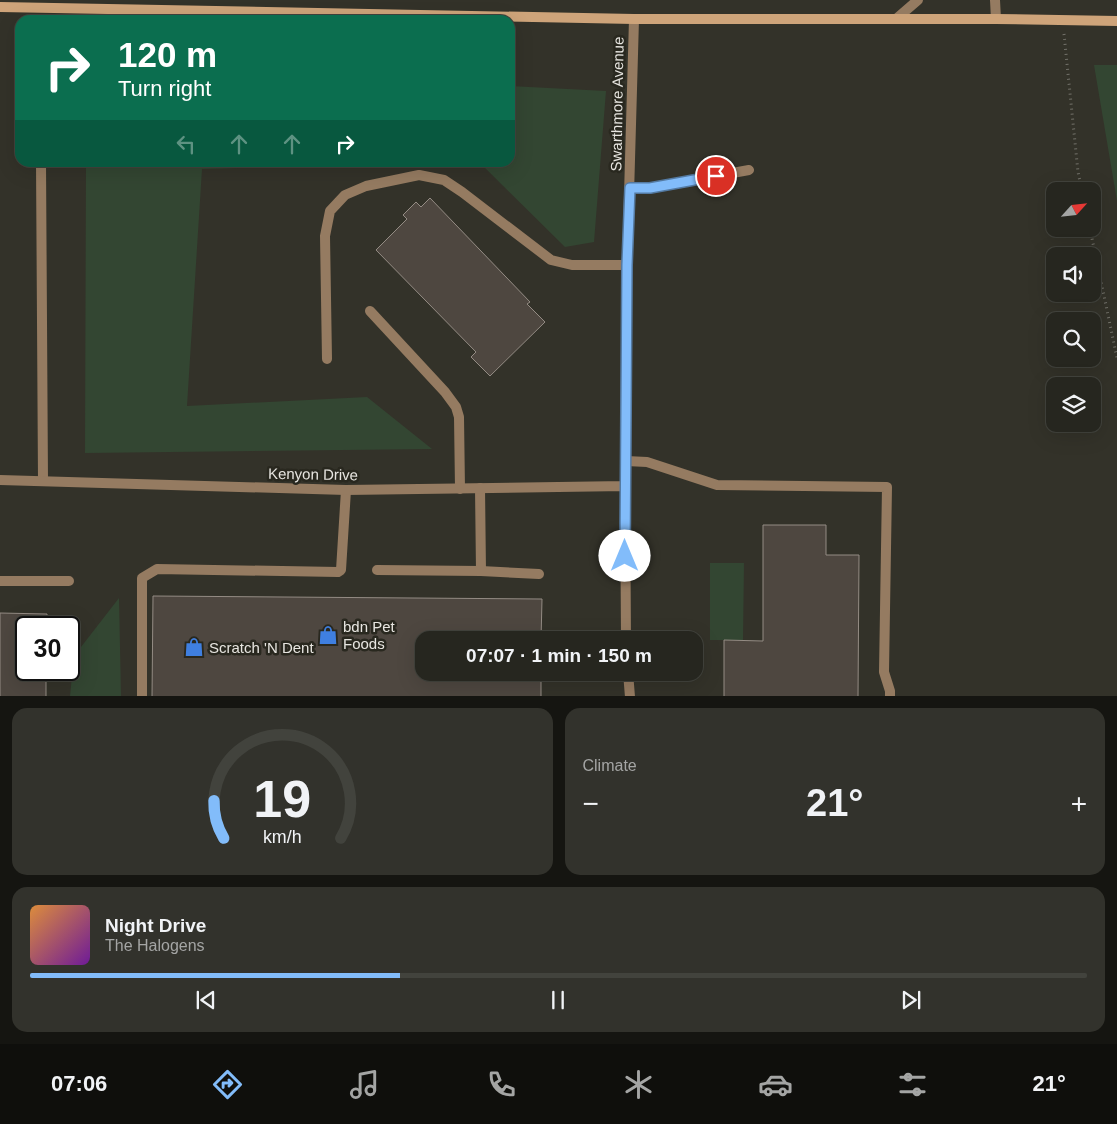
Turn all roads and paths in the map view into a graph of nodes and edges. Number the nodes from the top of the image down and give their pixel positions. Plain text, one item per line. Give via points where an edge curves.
1 (918, 0) edge
2 (995, 0) edge
3 (13, 4) edge
4 (0, 7) edge
5 (468, 15) edge
6 (515, 16) edge
7 (634, 19) junction
8 (996, 19) junction
9 (896, 20) junction
10 (1062, 20) junction
11 (1117, 21) edge
12 (41, 167) edge
13 (749, 170) dead end
14 (1080, 182) edge
15 (630, 188) junction
16 (1092, 238) edge
17 (627, 265) junction
18 (370, 311) dead end
19 (1117, 358) edge
20 (327, 360) dead end
21 (626, 461) junction
22 (0, 480) edge
23 (44, 481) junction
24 (625, 486) junction
25 (460, 488) junction
26 (480, 488) junction
27 (346, 490) junction
28 (377, 570) dead end
29 (481, 572) junction
30 (539, 574) dead end
31 (69, 581) dead end
32 (0, 582) edge
33 (626, 631) edge
34 (629, 681) edge
35 (890, 694) edge
36 (142, 696) edge
37 (630, 696) edge

1 - 9 street
2 - 8 street
3 - 4 main road
3 - 5 main road
6 - 7 main road
7 - 9 main road
7 - 15 street, Swarthmore Avenue
8 - 9 main road
8 - 10 main road
10 - 11 main road
10 - 14 path
12 - 23 street
13 - 15 street via 650,188
15 - 17 street, Swarthmore Avenue
16 - 19 path
17 - 20 street via 572,265 552,260 444,180 419,175 366,186 345,195 330,211 325,236
17 - 21 street, Swarthmore Avenue
18 - 25 street via 456,408 459,417
21 - 24 street, Swarthmore Avenue
21 - 35 street via 647,462 717,485 888,487 884,672
22 - 23 street, Kenyon Drive
23 - 27 street, Kenyon Drive
24 - 26 street, Kenyon Drive
24 - 33 street, Swarthmore Avenue
25 - 26 street, Kenyon Drive
25 - 27 street, Kenyon Drive
26 - 29 street
27 - 36 street via 341,570 338,572 157,570 142,578
28 - 29 street
29 - 30 street
31 - 32 street
34 - 37 street

